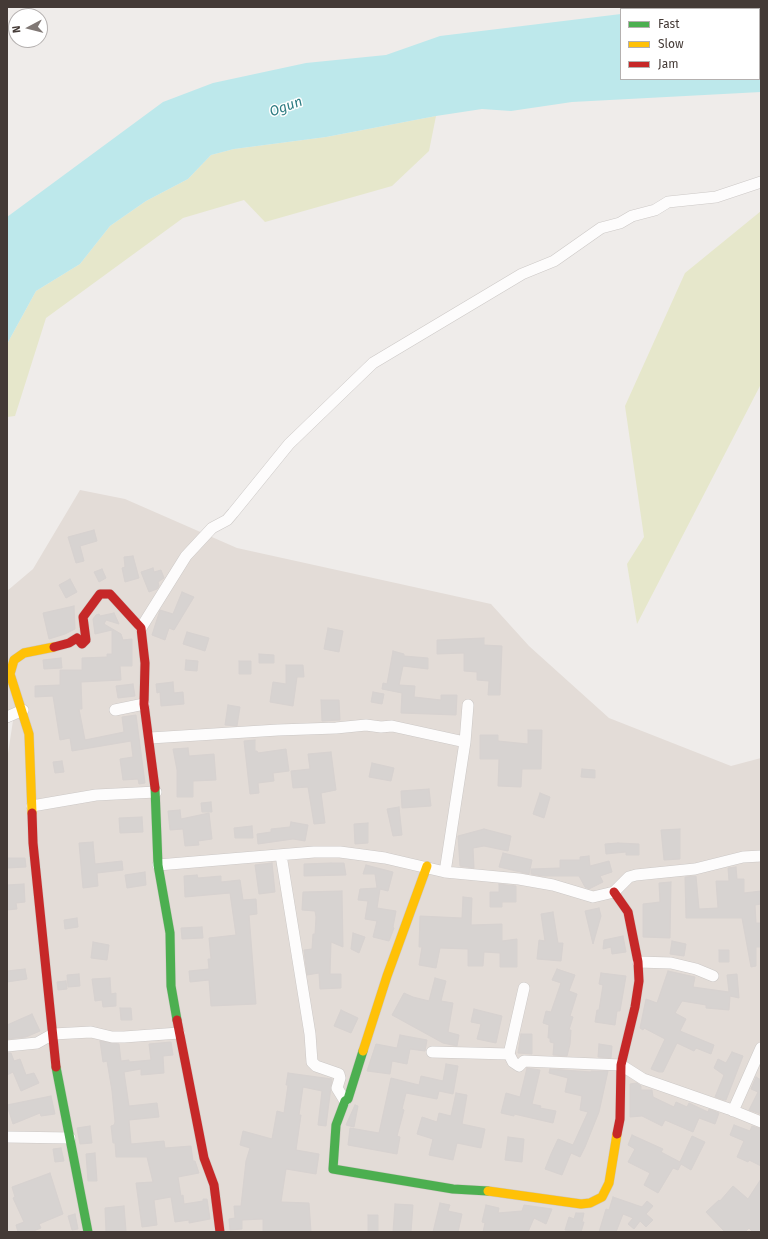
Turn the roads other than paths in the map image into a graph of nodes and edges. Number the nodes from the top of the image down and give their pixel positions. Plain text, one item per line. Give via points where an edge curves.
1 (761, 182) edge
2 (141, 628) junction
3 (144, 704) junction
4 (468, 705) dead end
5 (22, 710) junction
6 (115, 710) dead end
7 (7, 717) edge
8 (150, 738) junction
9 (465, 742) junction
10 (156, 792) junction
11 (32, 806) junction
12 (282, 855) junction
13 (761, 856) edge
14 (158, 864) junction
15 (427, 866) junction
16 (446, 872) junction
17 (614, 892) junction
18 (638, 962) junction
19 (713, 976) dead end
20 (524, 988) dead end
21 (179, 1033) junction
22 (53, 1034) junction
23 (7, 1046) edge
24 (761, 1048) edge
25 (432, 1052) dead end
26 (509, 1054) junction
27 (621, 1065) junction
28 (345, 1101) junction
29 (733, 1111) junction
30 (761, 1122) edge
31 (7, 1137) edge
32 (70, 1138) junction
33 (88, 1232) edge
34 (220, 1232) edge

1 - 2 street via 716,197 668,202 655,210 601,228 554,261 522,274 373,363 289,444 233,514 212,528 186,556
2 - 3 street via 145,663
2 - 5 street via 110,594 100,594 83,617 86,640 82,644 77,638 50,648 24,653 14,660 10,674
3 - 6 street
3 - 8 street
4 - 9 street
5 - 7 street
5 - 11 street via 31,749
8 - 9 street via 366,725 392,726
8 - 10 street
9 - 16 street
10 - 11 street via 96,795
10 - 14 street
11 - 22 street via 39,911
12 - 14 street
12 - 15 street via 340,852
12 - 28 street via 310,1034 312,1062 316,1066 339,1074 337,1088
13 - 17 street via 743,857 687,870 636,874 629,876
14 - 21 street via 170,933 171,986
15 - 16 street
15 - 28 street via 387,976 348,1099
16 - 17 street via 519,878 593,897
17 - 18 street via 628,912
18 - 19 street via 671,963 696,968
18 - 27 street via 635,1007
20 - 26 street
21 - 22 street via 124,1037 91,1032
21 - 34 street via 204,1158 214,1185
22 - 23 street via 37,1043
22 - 32 street via 57,1077
24 - 29 street
25 - 26 street
26 - 27 street via 513,1062 519,1066 524,1061
27 - 28 street via 620,1119 610,1183 602,1197 590,1203 484,1190 453,1189 333,1169 336,1125
27 - 29 street via 643,1079
29 - 30 street
31 - 32 street
32 - 33 street

